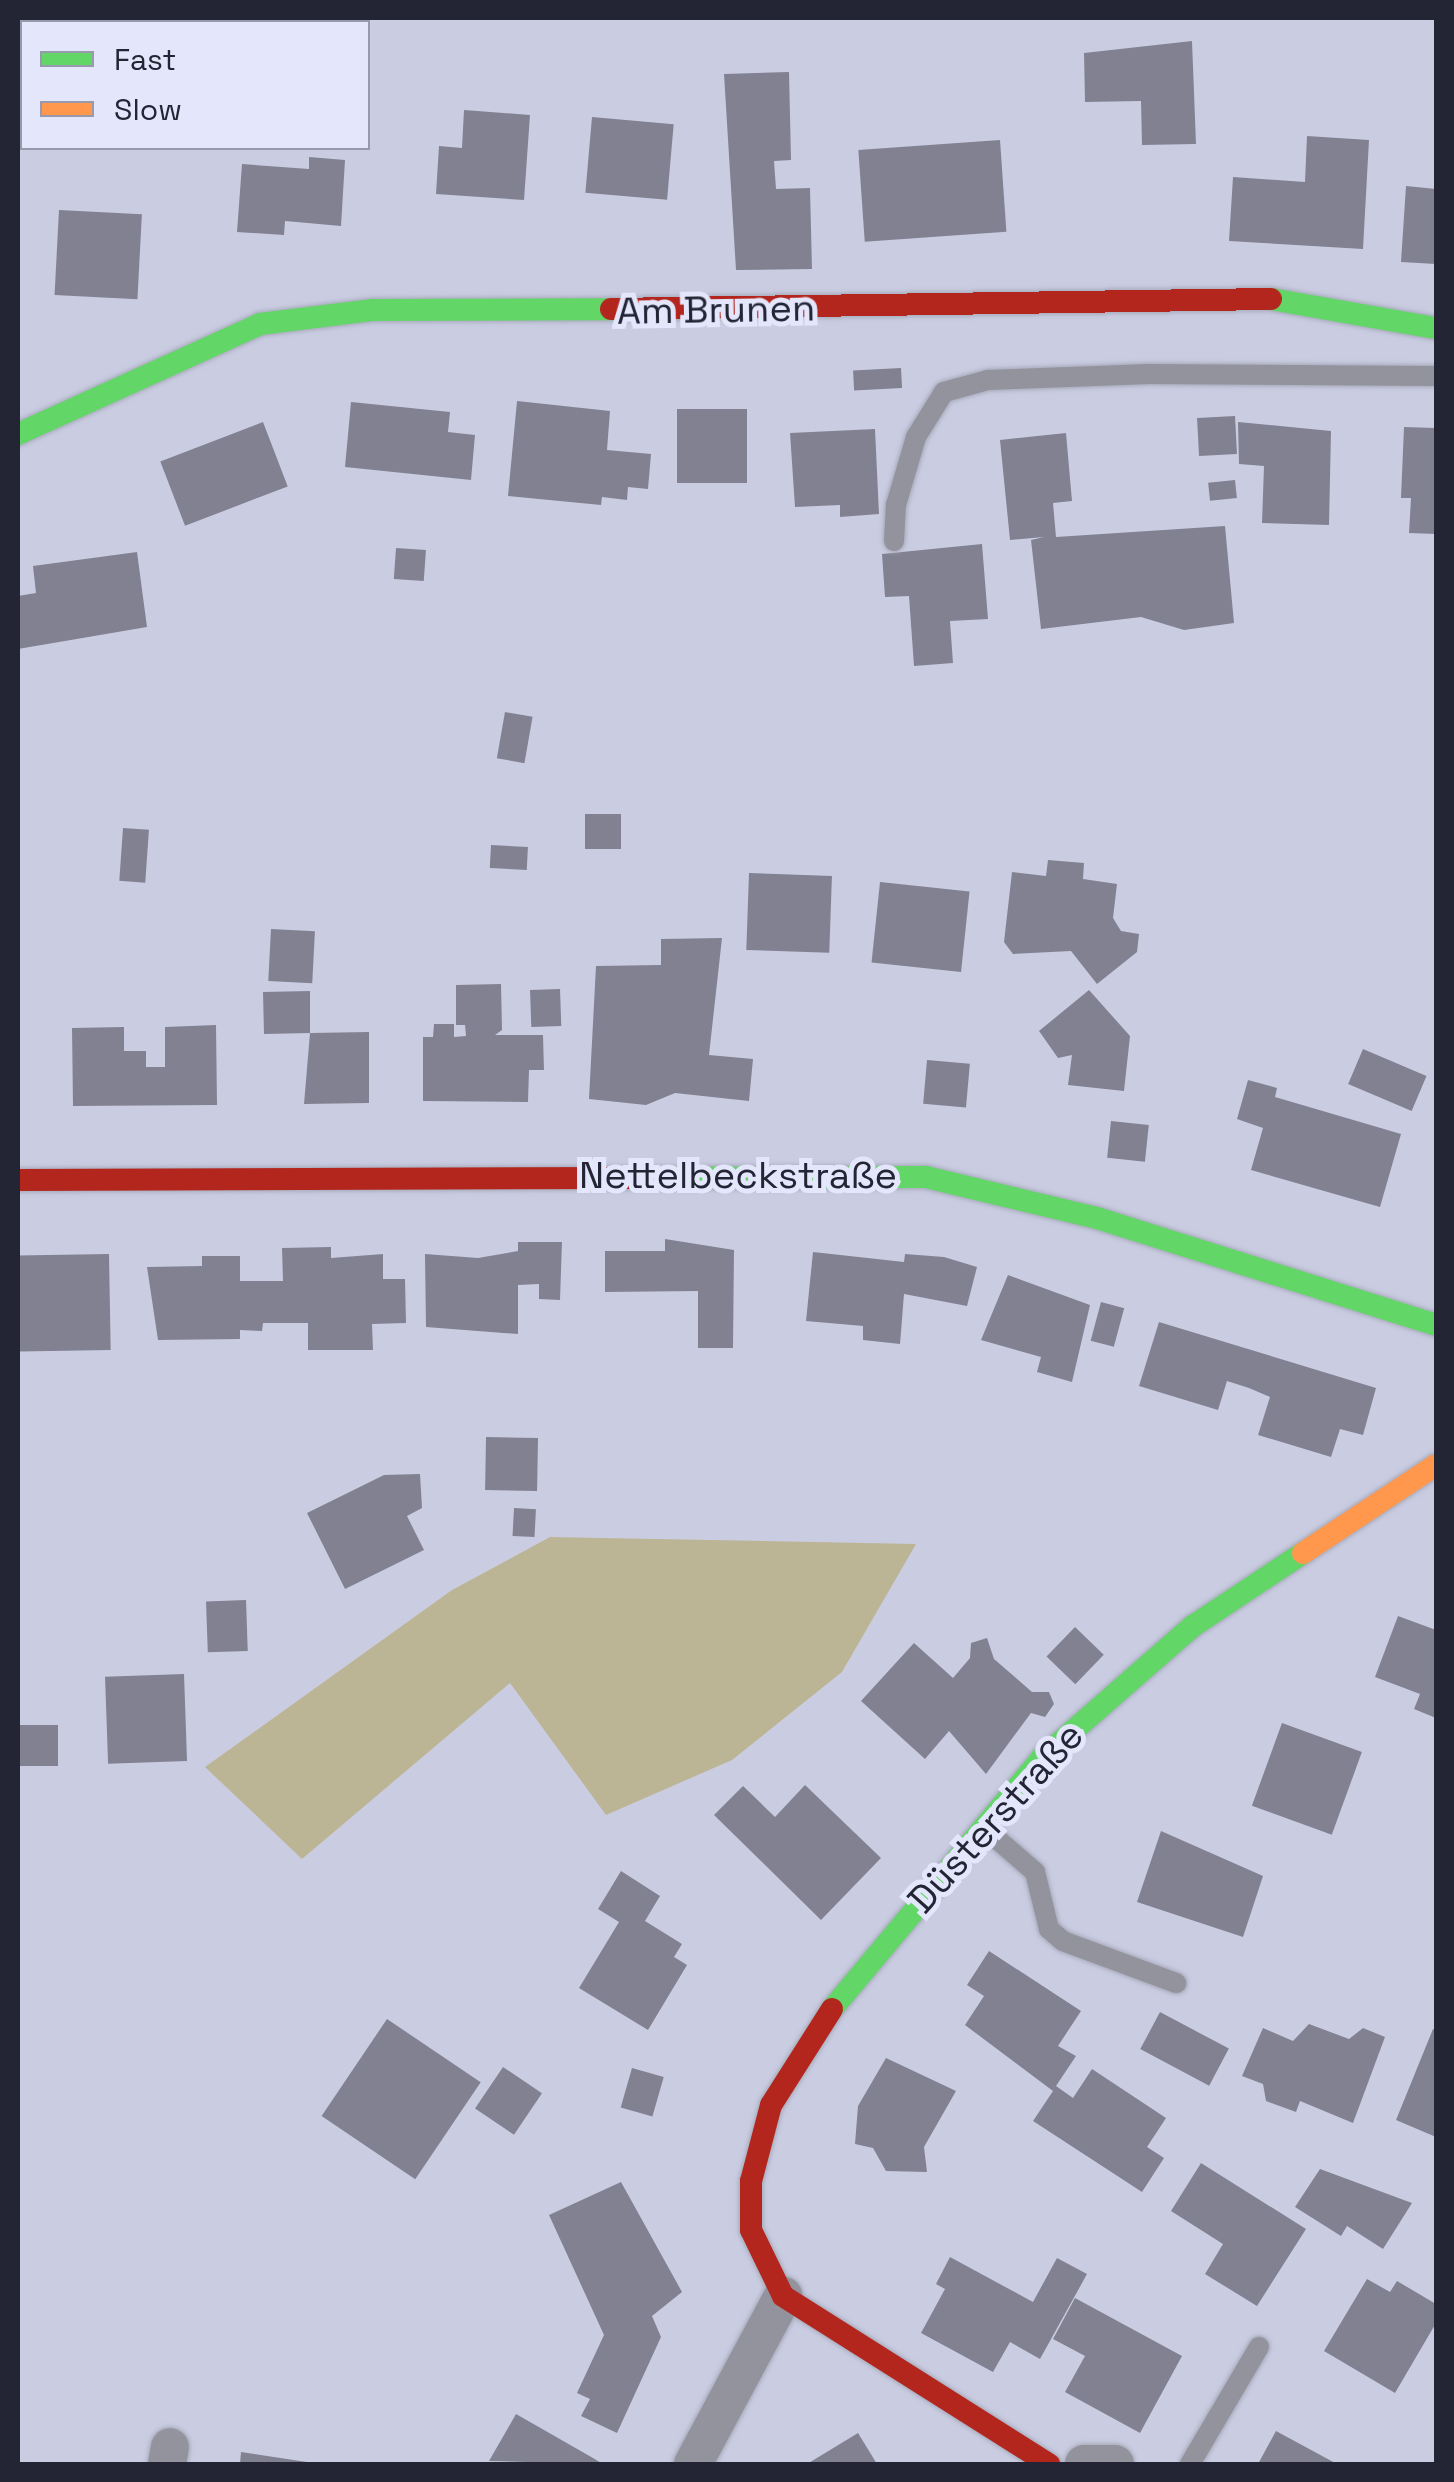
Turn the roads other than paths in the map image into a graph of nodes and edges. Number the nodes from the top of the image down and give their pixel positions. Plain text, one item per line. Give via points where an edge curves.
1 (1436, 328) edge
2 (1436, 376) edge
3 (18, 434) edge
4 (894, 541) dead end
5 (18, 1180) edge
6 (1436, 1325) edge
7 (1436, 1465) edge
8 (982, 1826) junction
9 (1176, 1984) dead end
10 (783, 2296) junction
11 (1259, 2347) dead end
12 (1015, 2442) junction
13 (693, 2464) edge
14 (1003, 2464) edge
15 (1050, 2464) edge
16 (1084, 2464) edge
17 (1115, 2464) edge
18 (1190, 2464) edge

1 - 3 street, Am Brunen via 1309,301 1192,295 824,308 373,310 260,324
2 - 4 lane via 1149,374 988,380 944,392 916,437 896,505
5 - 6 street, Nettelbeckstraße via 926,1177 1097,1218
7 - 8 street, Düsterstraße via 1194,1626 1055,1746
8 - 9 lane via 1035,1872 1048,1929 1063,1942
8 - 10 street, Düsterstraße via 822,2021 771,2105 751,2180 750,2230
10 - 12 street
10 - 13 street
11 - 18 lane
12 - 14 lane
12 - 15 street
16 - 17 street

